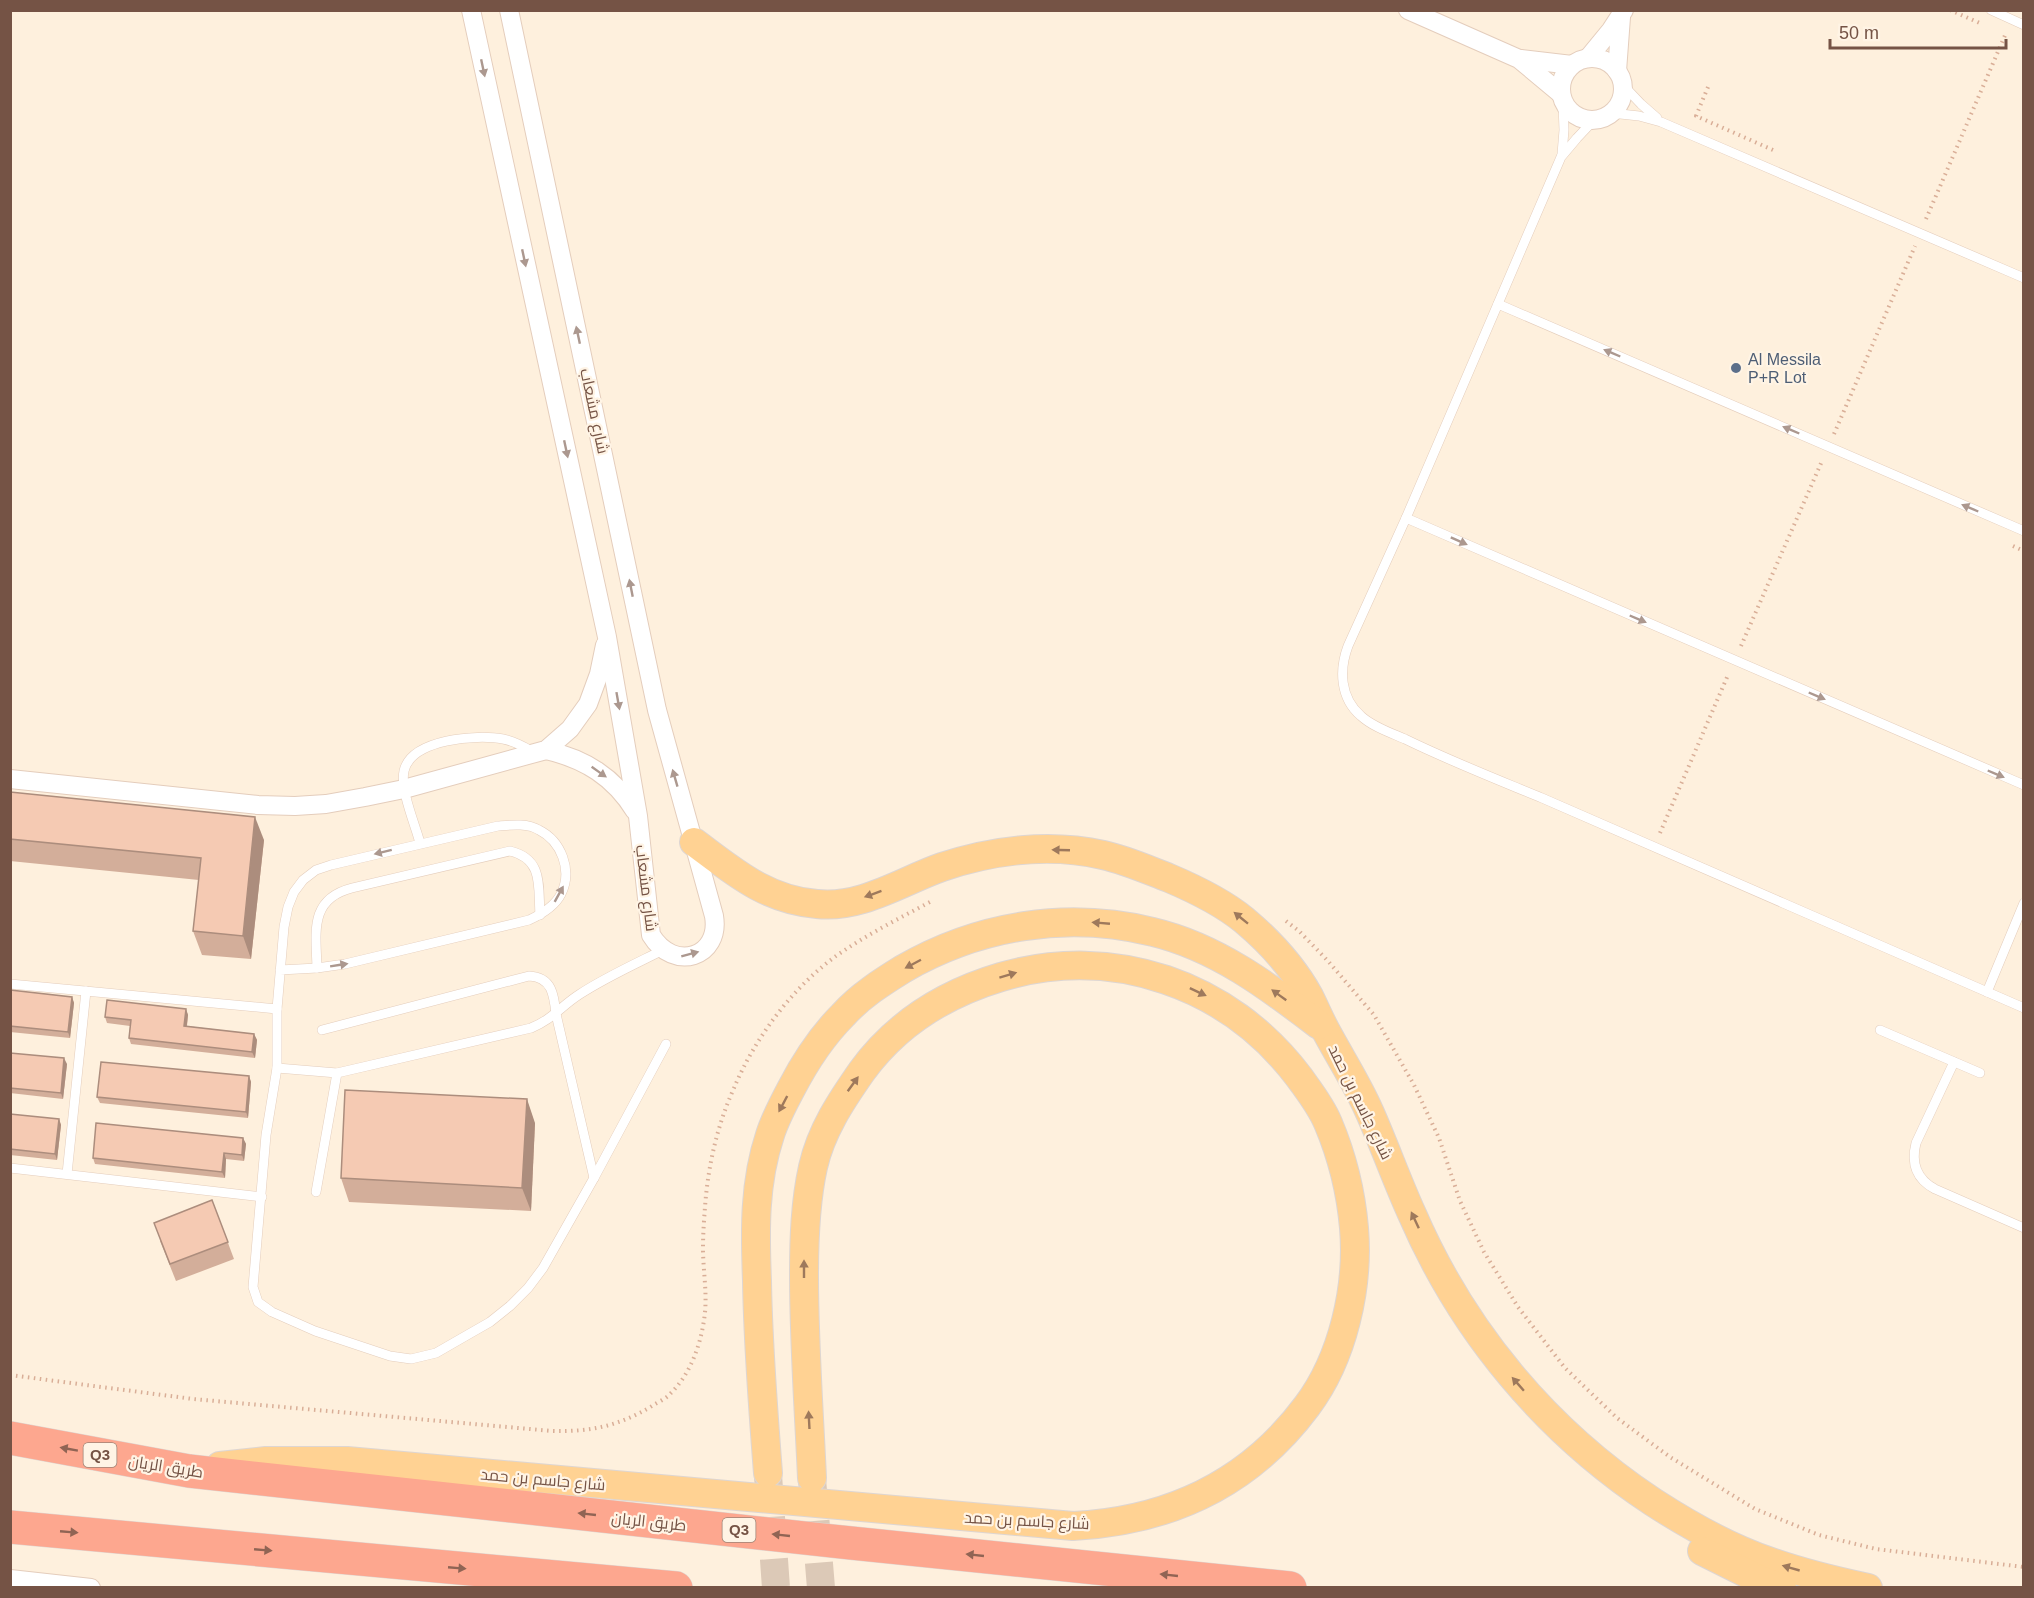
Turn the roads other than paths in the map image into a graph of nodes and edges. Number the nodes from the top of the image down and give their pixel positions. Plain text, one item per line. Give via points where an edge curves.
1 (471, 10) edge
2 (509, 10) edge
3 (1408, 10) edge
4 (1990, 10) edge
5 (1623, 13) edge
6 (2024, 25) edge
7 (1519, 59) junction
8 (1580, 61) junction
9 (1620, 78) junction
10 (1562, 99) junction
11 (1611, 113) junction
12 (1594, 120) junction
13 (1661, 122) junction
14 (1561, 156) junction
15 (2024, 278) edge
16 (1498, 304) junction
17 (1406, 518) junction
18 (2024, 531) edge
19 (607, 637) junction
20 (540, 751) junction
21 (10, 779) edge
22 (2024, 785) edge
23 (404, 789) junction
24 (638, 816) junction
25 (694, 842) junction
26 (420, 843) junction
27 (2024, 903) edge
28 (540, 915) junction
29 (663, 950) junction
30 (317, 968) junction
31 (280, 969) junction
32 (10, 984) edge
33 (87, 991) junction
34 (1987, 992) junction
35 (2024, 1008) edge
36 (277, 1009) junction
37 (556, 1014) junction
38 (322, 1029) dead end
39 (1326, 1030) junction
40 (1880, 1030) dead end
41 (666, 1044) dead end
42 (1954, 1062) junction
43 (277, 1068) junction
44 (337, 1073) junction
45 (1980, 1073) dead end
46 (10, 1168) edge
47 (68, 1174) junction
48 (594, 1178) junction
49 (316, 1192) dead end
50 (262, 1197) junction
51 (2024, 1228) edge
52 (1558, 1427) junction
53 (10, 1438) edge
54 (189, 1471) junction
55 (768, 1473) tunnel mouth
56 (812, 1478) tunnel mouth
57 (10, 1527) edge
58 (10, 1580) edge
59 (554, 1581) edge
60 (91, 1587) edge
61 (676, 1587) edge
62 (1290, 1587) edge
63 (1782, 1587) edge
64 (1868, 1587) edge

1 -> 19 street, شارع مشعاب
25 -> 2 street, شارع مشعاب via 657,710
3 - 7 street
4 - 6 lane
5 - 8 street
5 - 9 street
7 - 8 street
7 - 10 street
8 - 9 street via 1599,59 1610,63
8 - 10 street via 1565,73
9 - 11 street via 1622,96
9 - 13 lane
10 - 12 street via 1576,117
10 - 14 lane
11 - 12 street
11 - 13 lane
12 - 14 lane
13 - 15 lane
14 - 16 lane
16 - 17 lane
18 -> 16 lane
17 -> 22 lane
17 - 34 lane via 1343,660 1344,689 1350,704 1362,717 1436,754
19 - 20 street via 588,704 570,729
19 -> 24 street, شارع مشعاب
20 - 23 street
20 - 23 lane via 496,738 448,740 406,763
20 -> 24 street via 574,758 600,772 615,784
21 - 23 street via 295,806
23 - 26 lane
24 - 29 street, شارع مشعاب via 651,935
29 -> 25 street, شارع مشعاب via 683,957 697,953 709,944 714,931 714,916
39 -> 25 main road via 1297,977 1243,919 1183,884 1106,856 1066,850 1005,852 940,868 853,902 821,905 791,900 759,888
28 -> 26 lane via 556,902 566,874 563,855 553,838 537,828 498,826
26 -> 31 lane via 331,865 303,880 288,907
27 - 34 lane
30 -> 28 lane via 503,927
28 - 30 lane via 534,865 528,858 510,851 352,888 332,896 319,912
29 - 37 lane via 578,995
30 - 31 lane
31 - 36 lane
32 - 33 lane
33 - 36 lane
33 - 47 lane
34 - 35 lane
36 - 43 lane
37 - 38 lane via 551,987 542,978 529,976
37 - 44 lane via 531,1028
37 - 48 lane
52 -> 39 main road, شارع جاسم بن حمد via 1516,1383 1452,1292 1412,1215 1361,1093
39 -> 55 main road, شارع جاسم بن حمد via 1254,977 1200,948 1154,932 1105,923 1061,921 998,930 938,951 882,982 828,1030 801,1070 778,1112 759,1180 755,1225
40 - 42 lane
41 - 48 lane
42 - 45 lane
42 - 51 lane via 1916,1143 1916,1171 1927,1185
43 - 44 lane
43 - 50 lane via 266,1135
44 - 49 lane
46 - 47 lane
47 - 50 lane
48 - 50 lane via 543,1268 510,1306 436,1353 411,1359 315,1331 258,1302 253,1287
52 - 63 main road via 1573,1458 1664,1529 1714,1559
64 -> 52 main road, شارع جاسم بن حمد via 1770,1562 1710,1535 1640,1493
54 -> 53 highway, طريق الريان / Q3
56 -> 54 main road, شارع جاسم بن حمد via 804,1328 804,1236 813,1167 838,1105 876,1052 900,1028 926,1009 987,981 1020,972 1089,965 1158,977 1185,987 1215,1000 1266,1039 1312,1094 1327,1121 1353,1215 1354,1279 1331,1366 1316,1394 1298,1418 1253,1462 1225,1483 1195,1498 1139,1518 1073,1526 347,1461 266,1461
62 -> 54 highway, طريق الريان / Q3
57 -> 59 highway
58 - 60 street
59 - 61 highway

